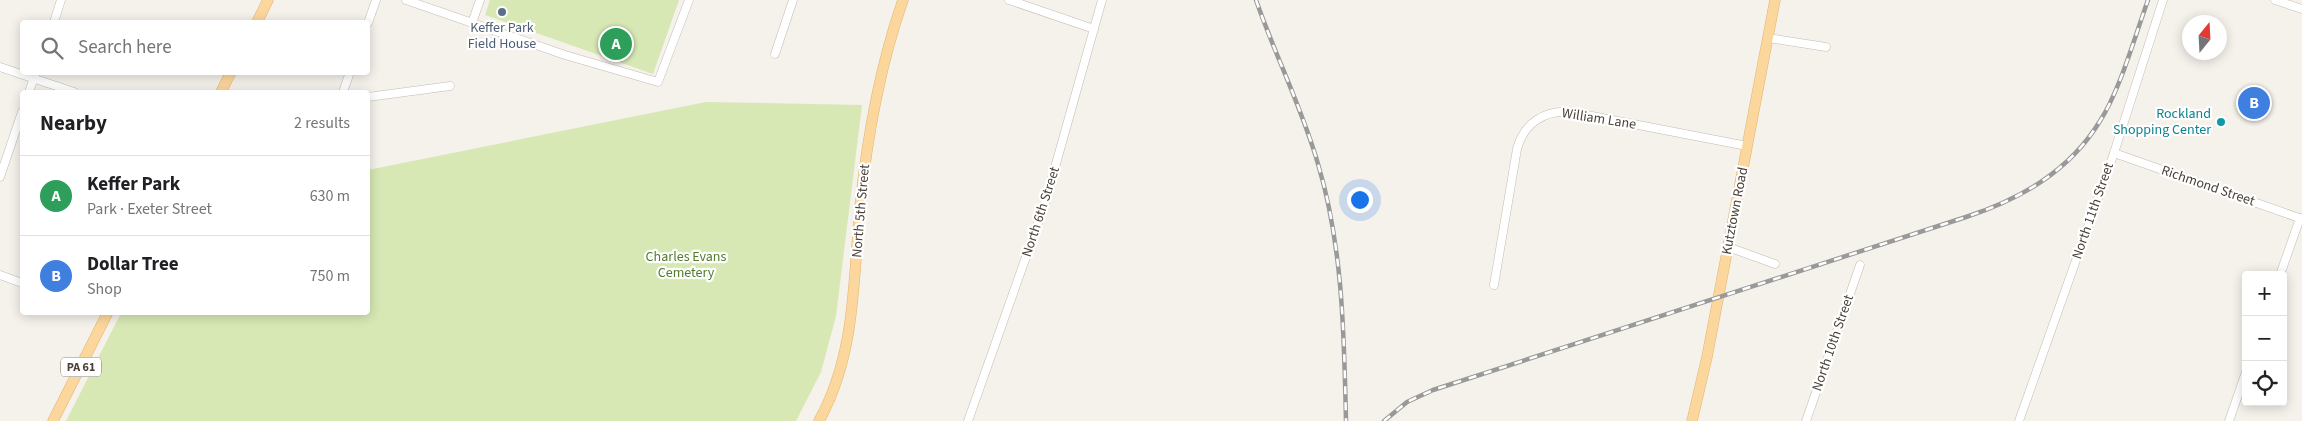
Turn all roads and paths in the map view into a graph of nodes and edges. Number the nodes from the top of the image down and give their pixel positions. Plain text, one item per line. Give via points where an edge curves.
1 (62, 0) edge
2 (268, 0) edge
3 (376, 0) edge
4 (406, 0) edge
5 (480, 0) edge
6 (689, 0) edge
7 (793, 0) edge
8 (903, 0) edge
9 (1009, 0) edge
10 (1102, 0) edge
11 (1775, 0) edge
12 (2163, 0) edge
13 (2275, 0) edge
14 (2302, 10) edge
15 (55, 20) edge
16 (258, 20) edge
17 (369, 20) edge
18 (472, 23) junction
19 (1094, 29) junction
20 (1768, 38) junction
21 (1826, 47) dead end
22 (775, 54) dead end
23 (0, 66) edge
24 (20, 72) edge
25 (230, 75) edge
26 (349, 75) edge
27 (35, 76) edge
28 (450, 86) dead end
29 (30, 90) edge
30 (69, 90) edge
31 (222, 90) edge
32 (344, 90) edge
33 (370, 97) edge
34 (20, 118) edge
35 (1747, 146) junction
36 (2114, 153) junction
37 (0, 177) edge
38 (2301, 219) edge
39 (1728, 247) junction
40 (1775, 264) dead end
41 (1860, 265) dead end
42 (2282, 271) edge
43 (0, 275) edge
44 (20, 282) edge
45 (1494, 285) dead end
46 (107, 315) edge
47 (2242, 384) edge
48 (53, 421) edge
49 (819, 421) edge
50 (968, 421) edge
51 (1692, 421) edge
52 (1806, 421) edge
53 (2019, 421) edge
54 (2229, 421) edge

1 - 15 street
2 - 16 main road
3 - 17 street
4 - 18 street
5 - 18 street
6 - 18 street via 658,82
7 - 22 street
8 - 49 main road, North 5th Street via 881,77 871,127 847,346
9 - 19 street
10 - 19 street, North 6th Street
11 - 20 main road, Kutztown Road
12 - 36 street, North 11th Street
13 - 14 street
19 - 50 street, North 6th Street via 1045,203
20 - 21 street
20 - 35 main road, Kutztown Road
23 - 24 street
25 - 31 main road
26 - 32 street
27 - 29 street
27 - 30 street
28 - 33 street
34 - 37 street
35 - 39 main road, Kutztown Road
35 - 45 street, William Lane via 1571,112 1539,116 1522,134 1517,149
36 - 38 street, Richmond Street
36 - 53 street, North 11th Street
38 - 42 street
39 - 40 street
39 - 51 main road, Kutztown Road
41 - 52 street, North 10th Street
43 - 44 street
46 - 48 main road, PA 61
47 - 54 street

